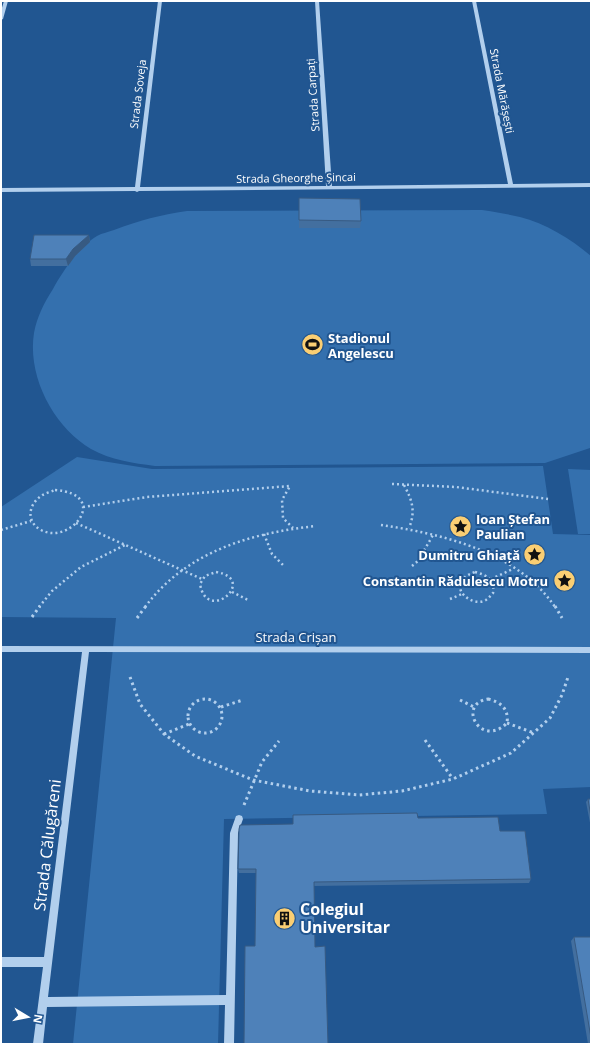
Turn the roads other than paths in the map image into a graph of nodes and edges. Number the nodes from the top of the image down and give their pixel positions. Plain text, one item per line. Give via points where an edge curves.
1 (6, 1) edge
2 (160, 1) edge
3 (317, 1) edge
4 (474, 1) edge
5 (1, 18) edge
6 (591, 185) edge
7 (511, 186) junction
8 (329, 187) junction
9 (1, 190) edge
10 (137, 190) junction
11 (1, 649) edge
12 (86, 649) junction
13 (591, 650) edge
14 (240, 819) road end
15 (1, 962) edge
16 (48, 962) junction
17 (230, 1000) junction
18 (43, 1002) junction
19 (38, 1044) edge
20 (229, 1044) edge

1 - 5 street
2 - 10 street, Strada Soveja
3 - 8 street, Strada Carpați
4 - 7 street, Strada Mărășești
6 - 7 street, Strada Gheorghe Șincai
7 - 8 street, Strada Gheorghe Șincai
8 - 10 street, Strada Gheorghe Șincai
9 - 10 street, Strada Gheorghe Șincai
11 - 12 street, Strada Crișan
12 - 13 street, Strada Crișan
12 - 16 street, Strada Călugăreni
14 - 17 street via 234,833
15 - 16 street
16 - 18 street, Strada Călugăreni
17 - 18 street
17 - 20 street
18 - 19 street, Strada Călugăreni

